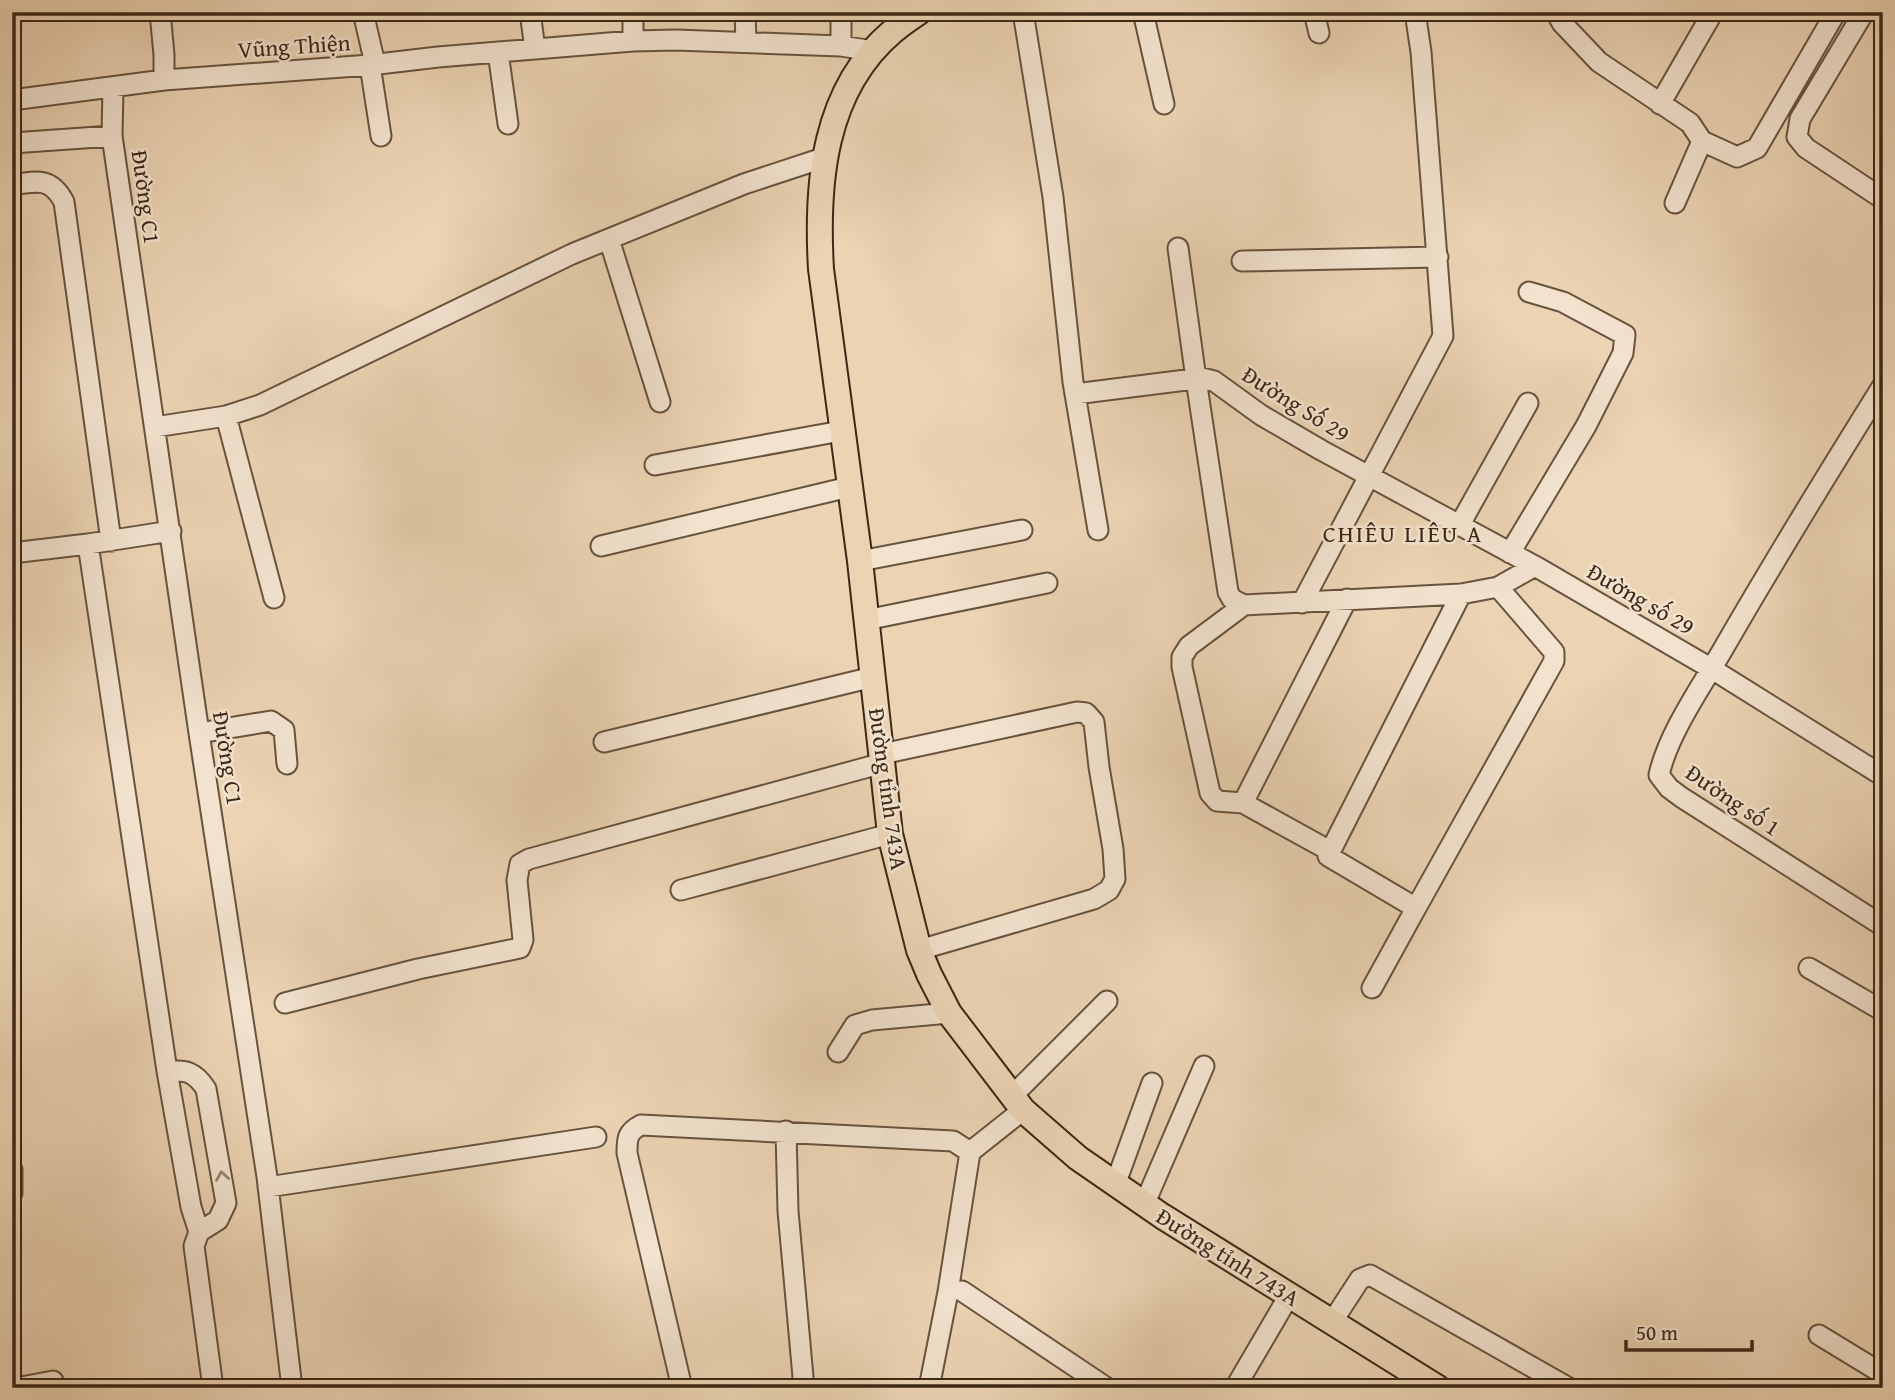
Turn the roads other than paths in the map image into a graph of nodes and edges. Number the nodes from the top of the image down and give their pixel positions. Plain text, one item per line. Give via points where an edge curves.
1 (160, 12) edge
2 (363, 12) edge
3 (530, 12) edge
4 (633, 12) edge
5 (745, 12) edge
6 (841, 12) edge
7 (919, 12) edge
8 (1023, 12) edge
9 (1143, 12) edge
10 (1314, 12) edge
11 (1415, 12) edge
12 (1556, 12) edge
13 (1713, 12) edge
14 (1836, 12) edge
15 (1864, 12) edge
16 (1319, 33) dead end
17 (634, 41) junction
18 (746, 42) junction
19 (841, 46) junction
20 (535, 49) junction
21 (873, 51) junction
22 (498, 52) junction
23 (373, 65) junction
24 (164, 80) junction
25 (113, 87) junction
26 (12, 100) edge
27 (1164, 104) dead end
28 (1660, 104) junction
29 (508, 124) dead end
30 (112, 136) junction
31 (381, 136) dead end
32 (1702, 141) junction
33 (12, 143) edge
34 (823, 158) junction
35 (12, 185) edge
36 (1883, 198) edge
37 (1675, 204) dead end
38 (609, 239) junction
39 (1178, 248) dead end
40 (1438, 257) junction
41 (1242, 261) dead end
42 (1530, 292) dead end
43 (1196, 379) junction
44 (1883, 385) edge
45 (1075, 394) junction
46 (660, 402) dead end
47 (1528, 403) dead end
48 (226, 416) junction
49 (155, 427) junction
50 (841, 431) junction
51 (655, 465) dead end
52 (1368, 477) junction
53 (849, 487) junction
54 (1460, 526) junction
55 (1022, 530) dead end
56 (1098, 530) dead end
57 (171, 531) junction
58 (111, 541) junction
59 (88, 544) junction
60 (601, 546) dead end
61 (12, 553) edge
62 (1510, 553) junction
63 (860, 561) junction
64 (1535, 566) junction
65 (1047, 583) dead end
66 (1498, 587) junction
67 (1461, 594) junction
68 (274, 598) dead end
69 (1347, 599) junction
70 (1301, 603) junction
71 (1244, 605) junction
72 (866, 620) junction
73 (1712, 669) junction
74 (873, 677) junction
75 (199, 733) junction
76 (604, 742) dead end
77 (883, 759) junction
78 (287, 764) dead end
79 (1883, 776) edge
80 (1242, 803) junction
81 (890, 834) junction
82 (1330, 851) junction
83 (681, 890) dead end
84 (1416, 908) junction
85 (1883, 926) edge
86 (919, 950) junction
87 (1809, 968) dead end
88 (1372, 988) dead end
89 (1107, 1001) dead end
90 (285, 1003) dead end
91 (1883, 1011) edge
92 (949, 1013) junction
93 (838, 1052) dead end
94 (1204, 1066) dead end
95 (167, 1072) junction
96 (1153, 1083) dead end
97 (1018, 1103) junction
98 (786, 1131) junction
99 (596, 1137) dead end
100 (970, 1152) junction
101 (12, 1170) edge
102 (1115, 1185) junction
103 (268, 1187) junction
104 (12, 1193) edge
105 (1144, 1205) junction
106 (199, 1232) junction
107 (962, 1291) dead end
108 (1290, 1294) junction
109 (1332, 1322) junction
110 (1819, 1335) dead end
111 (1883, 1374) edge
112 (53, 1381) dead end
113 (16, 1388) edge
114 (213, 1388) edge
115 (292, 1388) edge
116 (682, 1388) edge
117 (804, 1388) edge
118 (929, 1388) edge
119 (1107, 1388) edge
120 (1235, 1388) edge
121 (1438, 1388) edge
122 (1569, 1388) edge

1 - 24 street
2 - 23 street
3 - 20 street
4 - 17 street
5 - 18 street
6 - 19 street
7 - 21 main road, Đường tỉnh 743A
8 - 45 street via 1053,197
9 - 27 street
10 - 16 street
11 - 40 street
12 - 28 street via 1599,62
13 - 28 street
14 - 32 street via 1757,148 1738,158
15 - 36 street via 1800,119 1797,137 1806,148
17 - 18 street, Vũng Thiện
17 - 20 street, Vũng Thiện
18 - 19 street, Vũng Thiện
19 - 21 street, Vũng Thiện
20 - 22 street, Vũng Thiện
21 - 34 main road, Đường tỉnh 743A via 845,93
22 - 23 street, Vũng Thiện
22 - 29 street
23 - 24 street, Vũng Thiện
23 - 31 street
24 - 25 street, Vũng Thiện
25 - 26 street, Vũng Thiện
25 - 30 street, Đường C1
28 - 32 street via 1690,123
30 - 33 street
30 - 49 street, Đường C1
32 - 37 street
34 - 38 street via 744,184
34 - 50 main road, Đường tỉnh 743A via 818,226
35 - 58 street via 51,185 64,202
38 - 46 street
38 - 48 street via 260,405
39 - 43 street
40 - 41 street
40 - 52 street via 1443,336
42 - 62 street via 1563,302 1625,335 1623,353 1586,426
43 - 45 street
43 - 52 street, Đường Số 29 via 1213,381 1261,415
43 - 71 street via 1228,592
44 - 73 street
45 - 56 street
47 - 54 street
48 - 49 street
48 - 68 street
49 - 57 street, Đường C1
50 - 51 street
50 - 53 main road, Đường tỉnh 743A
52 - 54 street, Đường số 29
52 - 70 street
53 - 60 street
53 - 63 main road, Đường tỉnh 743A
54 - 62 street, Đường số 29
55 - 63 street
57 - 58 street
57 - 75 street, Đường C1
58 - 59 street
59 - 61 street
59 - 95 street
62 - 64 street, Đường số 29
63 - 72 main road, Đường tỉnh 743A
64 - 66 street
64 - 73 street, Đường số 29
65 - 72 street
66 - 67 street
66 - 84 street via 1554,652 1554,662
67 - 69 street
67 - 82 street
69 - 70 street
69 - 80 street
70 - 71 street
71 - 80 street via 1189,646 1182,657 1210,793 1217,801
72 - 74 main road, Đường tỉnh 743A
73 - 79 street, Đường số 29
73 - 85 street, Đường số 1 via 1664,754 1659,775 1681,797
74 - 76 street
74 - 77 main road, Đường tỉnh 743A
75 - 78 street via 271,721 284,730
75 - 103 street, Đường C1
77 - 81 main road, Đường tỉnh 743A
77 - 86 street via 1077,712 1086,713 1094,722 1113,849 1115,879 1109,890 1094,899
77 - 90 street via 529,859 520,864 517,880 520,948
80 - 82 street
81 - 83 street
81 - 86 main road, Đường tỉnh 743A
82 - 84 street via 1328,858
84 - 88 street
86 - 92 main road, Đường tỉnh 743A
87 - 91 street
89 - 97 street
92 - 93 street via 855,1025
92 - 97 main road, Đường tỉnh 743A
94 - 105 street
95 - 106 street
106 -> 95 street via 218,1220 226,1203 206,1089 188,1070
96 - 102 street
97 - 100 street
97 - 102 main road, Đường tỉnh 743A via 1068,1150
98 - 100 street via 953,1141
98 - 116 street via 641,1125 627,1138
98 - 117 street via 788,1211
99 - 103 street
100 - 118 street
101 - 104 street
102 - 105 main road, Đường tỉnh 743A
103 - 115 street, Đường C1
105 - 108 main road, Đường tỉnh 743A
106 - 114 street via 194,1252
107 - 119 street
108 - 109 main road, Đường tỉnh 743A
108 - 120 street
109 - 121 main road, Đường tỉnh 743A
109 - 122 street via 1360,1279 1370,1275
110 - 111 street
112 - 113 street

